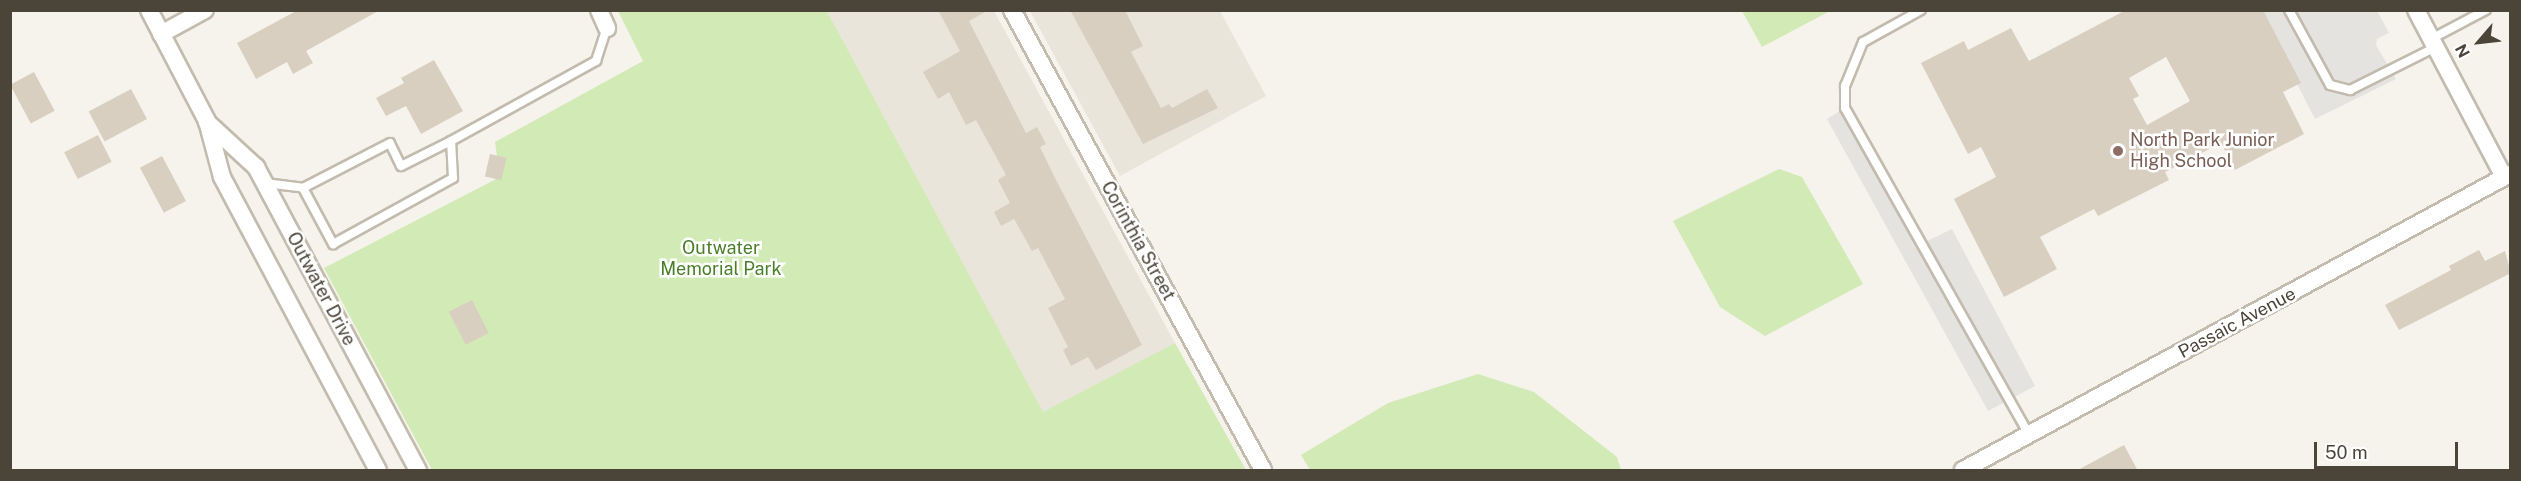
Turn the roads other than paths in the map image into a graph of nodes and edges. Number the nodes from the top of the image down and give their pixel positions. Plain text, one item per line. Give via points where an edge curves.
1 (149, 10) edge
2 (205, 10) edge
3 (599, 10) edge
4 (1012, 10) edge
5 (1922, 10) edge
6 (2289, 10) edge
7 (2416, 10) edge
8 (2486, 10) edge
9 (607, 28) joint
10 (161, 34) junction
11 (2433, 43) junction
12 (207, 121) junction
13 (451, 141) junction
14 (2507, 176) edge
15 (265, 183) junction
16 (303, 188) junction
17 (2029, 435) junction
18 (378, 471) edge
19 (418, 471) edge
20 (1263, 471) edge
21 (1963, 471) edge

1 - 10 street, Outwater Drive
2 - 10 street
3 - 9 street
4 - 20 street, Corinthia Street
5 - 17 lane via 1863,42 1845,86 1845,108
6 - 11 lane via 2330,85 2350,90
7 - 11 street
8 - 11 lane
9 - 13 lane via 596,61
10 - 12 street, Outwater Drive
11 - 14 street
12 - 15 street, Outwater Drive via 256,167
12 - 18 street, Outwater Drive via 222,177
13 - 16 lane via 401,166 390,143
13 - 16 lane via 453,178 333,244
14 - 17 street, Passaic Avenue
15 - 16 lane
15 - 19 street, Outwater Drive
17 - 21 street, Passaic Avenue

